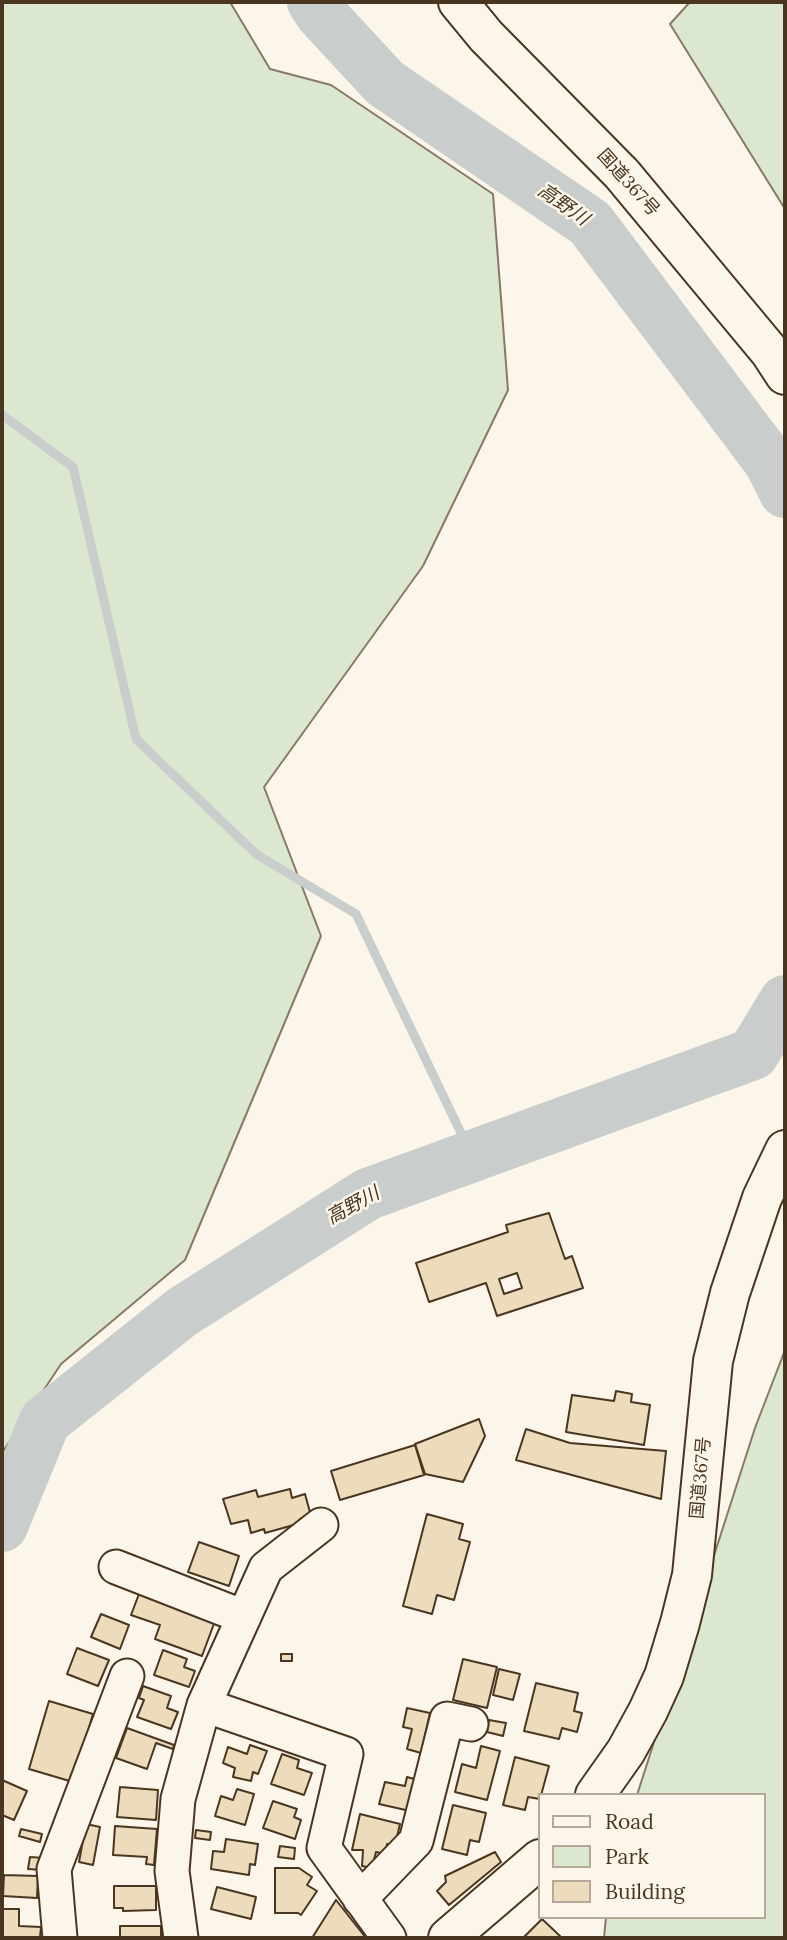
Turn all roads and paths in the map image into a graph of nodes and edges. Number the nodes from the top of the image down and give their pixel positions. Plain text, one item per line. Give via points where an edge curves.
1 (458, 2) edge
2 (785, 375) edge
3 (785, 1150) edge
4 (321, 1525) dead end
5 (116, 1567) dead end
6 (244, 1617) junction
7 (127, 1676) dead end
8 (204, 1705) junction
9 (471, 1724) dead end
10 (596, 1793) edge
11 (538, 1861) edge
12 (360, 1899) junction
13 (465, 1933) edge
14 (60, 1938) edge
15 (181, 1938) edge
16 (389, 1938) edge

1 - 2 highway, 国道367号 via 622,174
3 - 10 highway, 国道367号 via 762,1198 713,1361 692,1575 680,1623 648,1711
4 - 6 street via 266,1568
5 - 6 street
6 - 8 street
7 - 14 street via 54,1869
8 - 12 street via 346,1754 324,1849
8 - 15 street via 178,1799 173,1871
9 - 12 street via 447,1719 416,1841
11 - 13 highway
12 - 16 street

